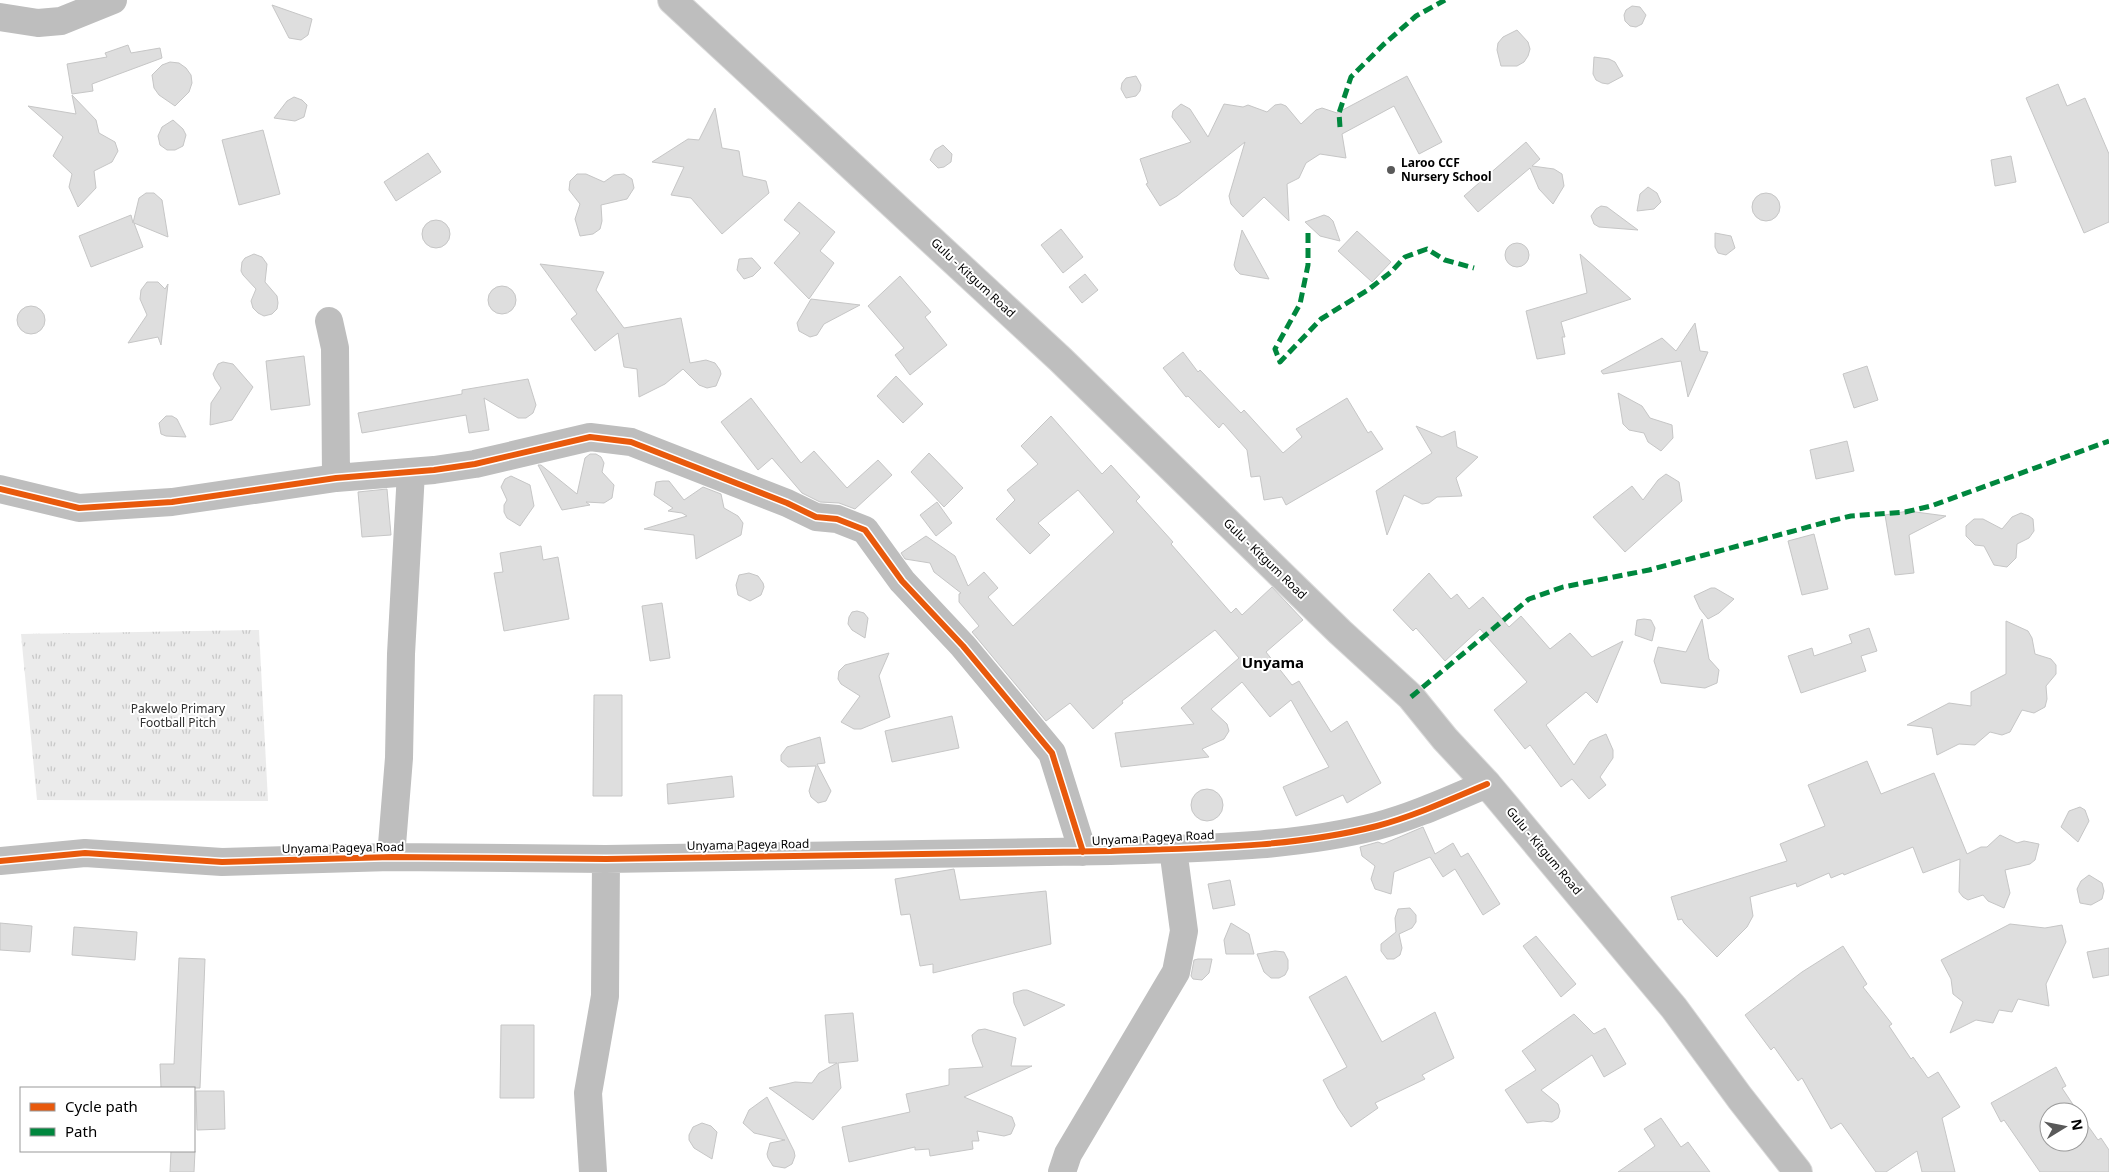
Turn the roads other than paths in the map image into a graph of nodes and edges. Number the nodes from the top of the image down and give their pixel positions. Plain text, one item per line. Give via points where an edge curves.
1 (113, 0) edge
2 (672, 0) edge
3 (0, 17) edge
4 (329, 321) dead end
5 (412, 472) junction
6 (336, 478) junction
7 (2, 493) edge
8 (1487, 784) junction
9 (1173, 849) junction
10 (1083, 852) junction
11 (391, 857) junction
12 (606, 860) junction
13 (0, 861) edge
14 (593, 1172) edge
15 (1062, 1172) edge
16 (1798, 1172) edge

1 - 3 street via 61,21 38,23
2 - 8 street, Gulu - Kitgum Road via 1060,358 1340,632 1411,697 1444,739
4 - 6 street via 335,348
5 - 6 street
5 - 10 street via 475,464 590,437 606,437 631,442 788,503 816,518 836,519 864,530 902,581 963,646 1052,753
5 - 11 street via 400,654 399,758
6 - 7 street via 172,502 79,508
8 - 9 street, Unyama Pageya Road via 1387,823 1331,836
8 - 16 street, Gulu - Kitgum Road via 1674,1008
9 - 10 street, Unyama Pageya Road
9 - 15 street via 1184,931 1176,972 1068,1154
10 - 12 street, Unyama Pageya Road
11 - 12 street, Unyama Pageya Road
11 - 13 street, Unyama Pageya Road via 222,862 85,853
12 - 14 street via 605,996 588,1093

